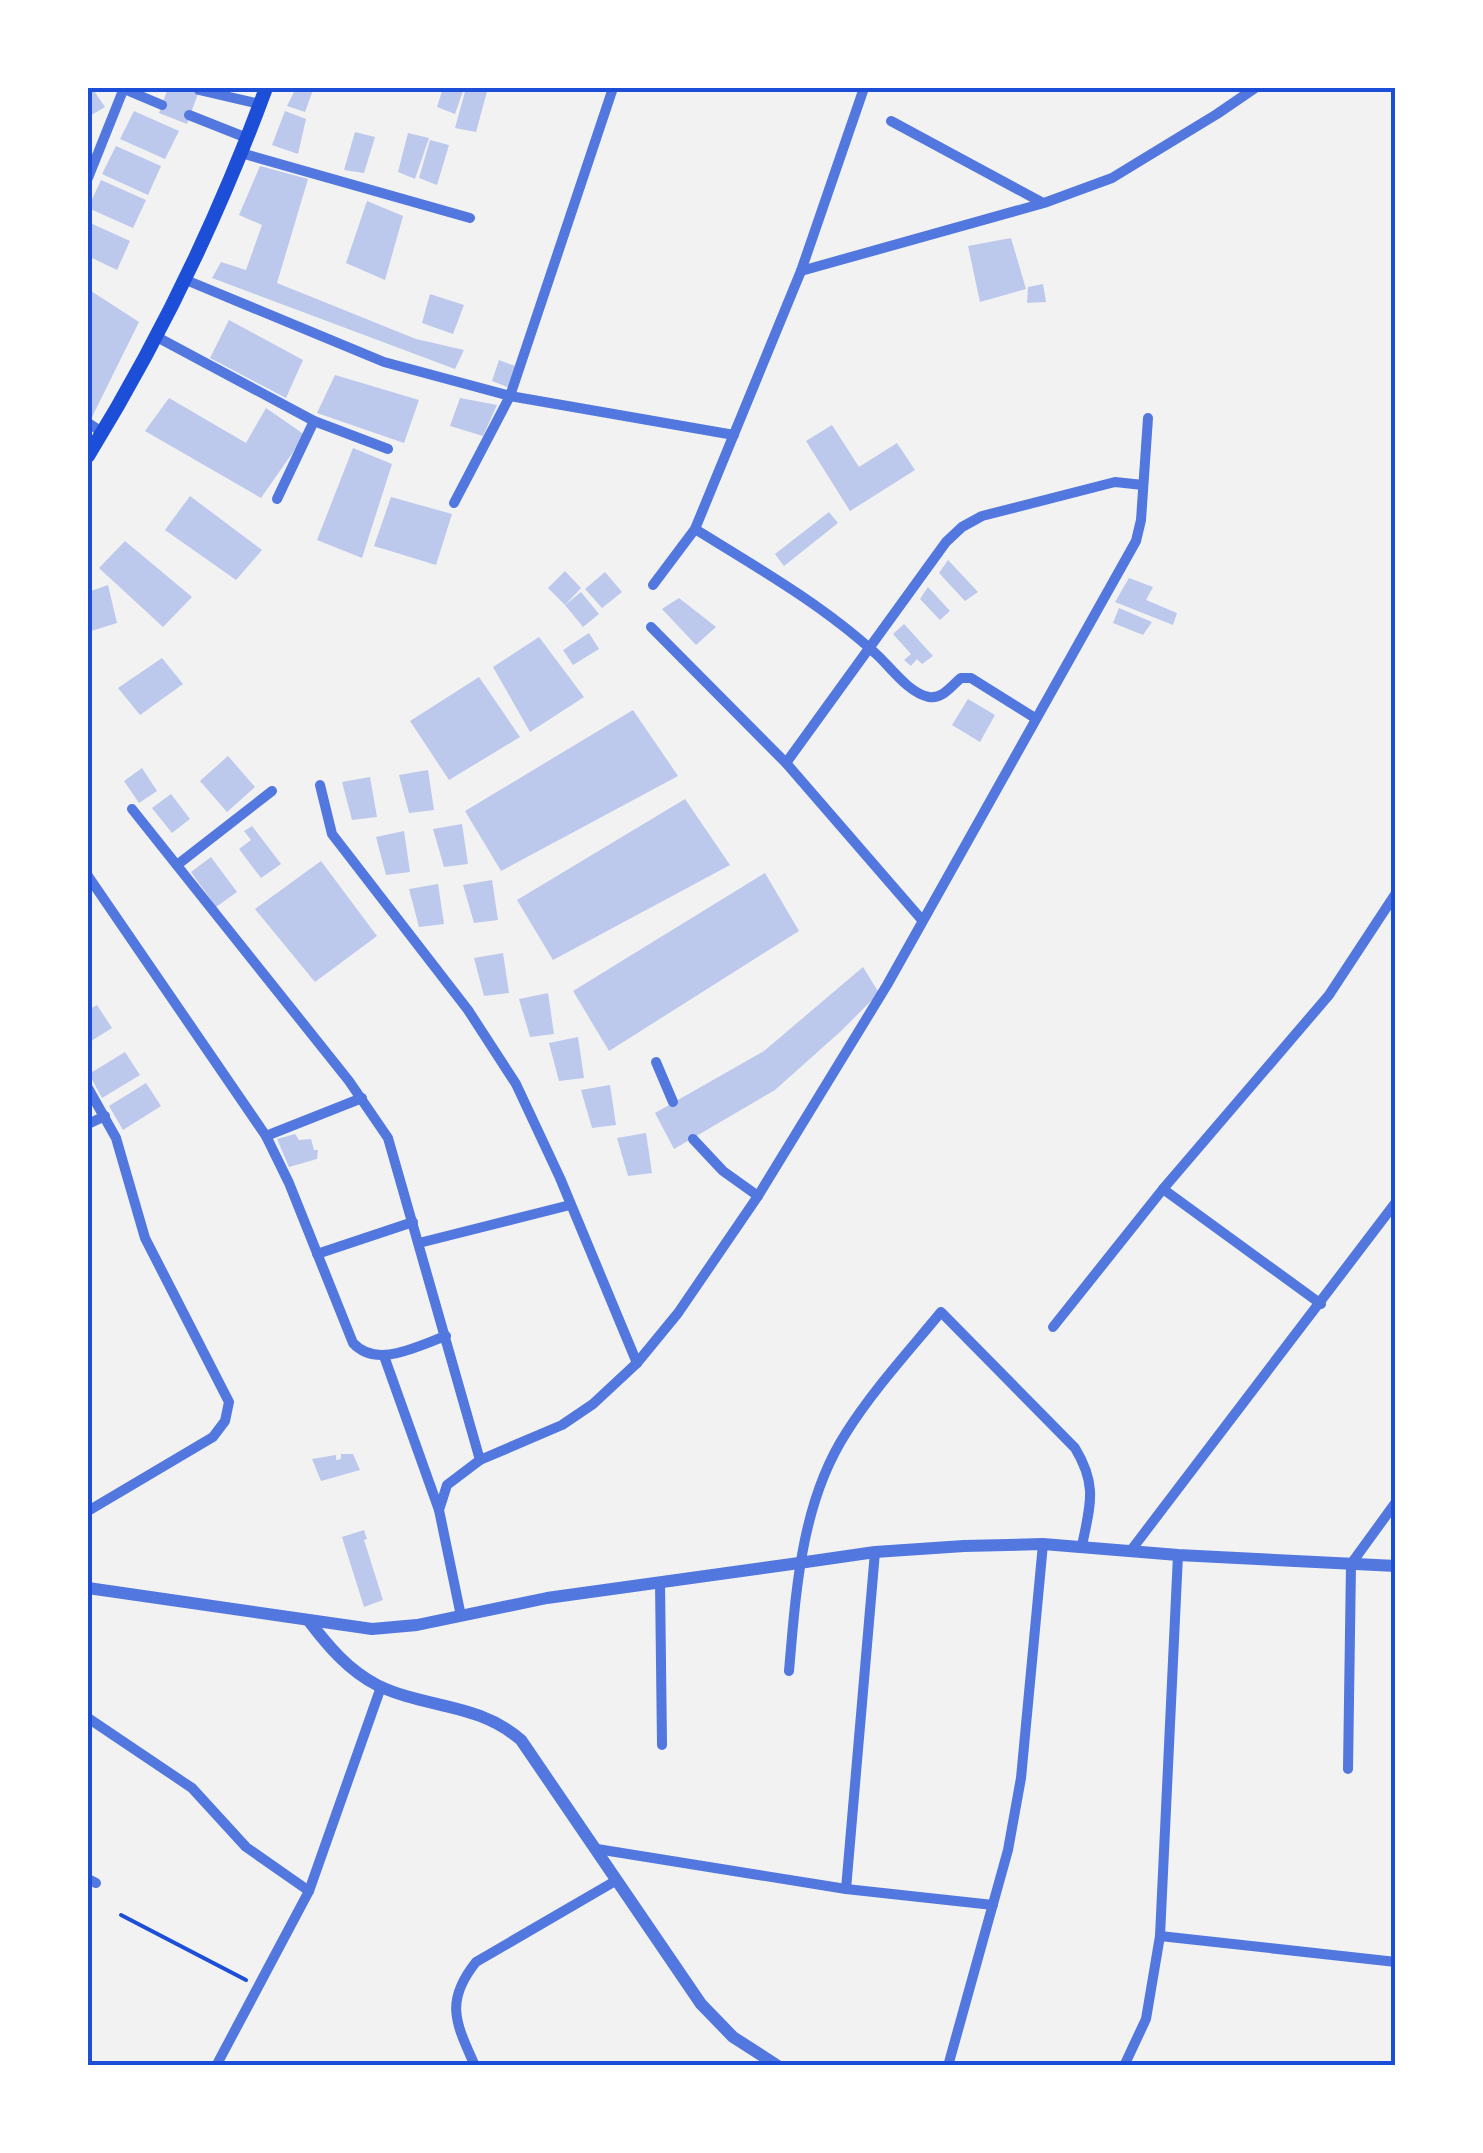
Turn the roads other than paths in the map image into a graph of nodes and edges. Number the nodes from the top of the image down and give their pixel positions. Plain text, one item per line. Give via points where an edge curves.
1 (124, 88) edge
2 (266, 88) edge
3 (613, 88) edge
4 (864, 88) edge
5 (1255, 88) edge
6 (198, 90) dead end
7 (260, 104) junction
8 (162, 105) dead end
9 (189, 115) dead end
10 (891, 121) dead end
11 (244, 145) junction
12 (88, 178) edge
13 (1044, 203) junction
14 (470, 218) dead end
15 (801, 271) junction
16 (186, 280) junction
17 (157, 338) junction
18 (510, 396) junction
19 (1148, 418) dead end
20 (314, 420) junction
21 (88, 423) edge
22 (102, 432) junction
23 (734, 435) junction
24 (388, 449) dead end
25 (88, 456) edge
26 (1143, 485) junction
27 (277, 499) dead end
28 (454, 502) dead end
29 (695, 529) junction
30 (653, 584) dead end
31 (652, 627) dead end
32 (871, 649) junction
33 (1035, 718) junction
34 (786, 763) junction
35 (320, 785) dead end
36 (272, 791) dead end
37 (132, 809) dead end
38 (177, 865) junction
39 (88, 876) edge
40 (1396, 894) edge
41 (922, 920) junction
42 (656, 1062) dead end
43 (88, 1088) edge
44 (362, 1098) junction
45 (674, 1102) dead end
46 (106, 1116) junction
47 (88, 1124) edge
48 (266, 1136) junction
49 (692, 1139) dead end
50 (1163, 1189) junction
51 (758, 1196) junction
52 (1396, 1202) edge
53 (570, 1205) junction
54 (414, 1222) junction
55 (419, 1243) junction
56 (317, 1254) junction
57 (1320, 1304) junction
58 (1053, 1327) dead end
59 (446, 1336) junction
60 (384, 1356) junction
61 (637, 1363) junction
62 (480, 1460) junction
63 (1396, 1502) edge
64 (439, 1510) junction
65 (88, 1511) edge
66 (1043, 1544) junction
67 (1082, 1546) junction
68 (1132, 1549) junction
69 (875, 1552) junction
70 (1178, 1555) junction
71 (799, 1563) junction
72 (1352, 1564) junction
73 (1396, 1566) edge
74 (660, 1582) junction
75 (88, 1588) edge
76 (461, 1616) junction
77 (309, 1621) junction
78 (789, 1672) dead end
79 (380, 1687) junction
80 (88, 1718) edge
81 (662, 1745) dead end
82 (1348, 1768) dead end
83 (598, 1849) junction
84 (616, 1880) junction
85 (846, 1889) junction
86 (310, 1891) junction
87 (993, 1905) junction
88 (1160, 1936) junction
89 (1396, 1962) edge
90 (216, 2066) edge
91 (475, 2066) edge
92 (778, 2066) edge
93 (948, 2066) edge
94 (1124, 2066) edge

1 - 8 street
1 - 12 street
2 - 7 main road
3 - 18 street
4 - 15 street
5 - 13 street via 1112,178
6 - 7 street
7 - 11 main road
9 - 11 street
10 - 13 street
11 - 14 street
11 - 16 main road
13 - 15 street
15 - 23 street
16 - 17 main road
16 - 18 street via 384,362
17 - 20 street
17 - 22 main road
18 - 23 street
18 - 28 street
19 - 26 street
20 - 24 street
20 - 27 street
21 - 22 street
22 - 25 main road
23 - 29 street
26 - 32 street via 1115,482 962,527
26 - 33 street via 1136,540
29 - 30 street
29 - 32 street
31 - 34 street
32 - 33 street via 922,694 933,698 970,678
32 - 34 street
33 - 41 street
34 - 41 street
35 - 53 street via 332,834 492,1042
36 - 38 street
37 - 38 street
38 - 44 street
39 - 48 street
40 - 50 street via 1330,994
41 - 51 street
42 - 45 street
43 - 46 street
44 - 48 street
44 - 54 street via 388,1138
46 - 47 street
46 - 65 street via 144,1238 229,1402 213,1437
48 - 56 street
49 - 51 street
50 - 57 street
50 - 58 street
51 - 61 street
52 - 57 street
53 - 55 street
53 - 61 street
54 - 55 street
54 - 56 street
55 - 59 street
56 - 60 street via 352,1343
57 - 68 street
59 - 60 street
59 - 62 street
60 - 64 street
61 - 62 street via 562,1425
62 - 64 street via 447,1485
63 - 72 street
64 - 76 street
66 - 67 street
66 - 69 street
66 - 87 street via 1021,1778
67 - 68 street
67 - 71 street via 1092,1493 1086,1466 942,1312 844,1434
68 - 70 street
69 - 71 street
69 - 85 street
70 - 72 street
70 - 88 street
71 - 74 street
71 - 78 street
72 - 73 street
72 - 82 street
74 - 76 street
74 - 81 street
75 - 77 street
76 - 77 street via 372,1628
77 - 79 street via 329,1648
79 - 83 street via 504,1726 521,1740
79 - 86 street
80 - 86 street via 192,1788 246,1847
83 - 84 street
83 - 85 street
84 - 91 street via 476,1962 455,2003
84 - 92 street via 701,2004 732,2036
85 - 87 street
86 - 90 street
87 - 93 street
88 - 89 street
88 - 94 street via 1146,2019

